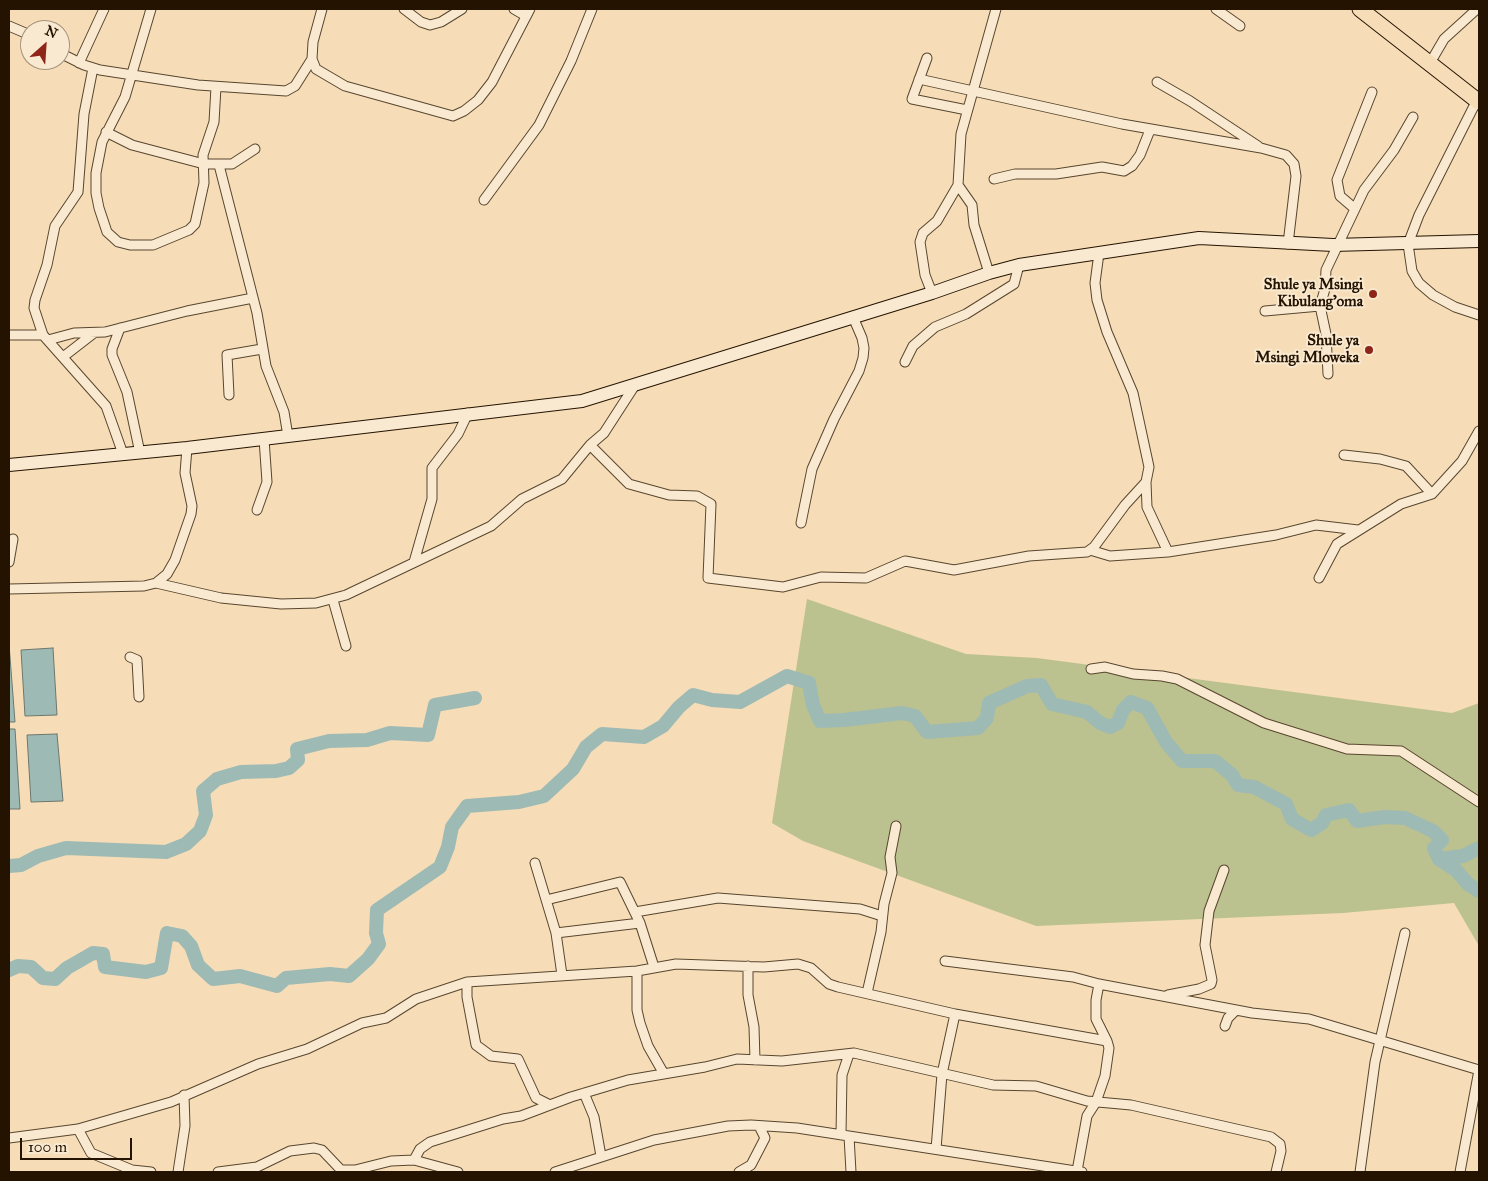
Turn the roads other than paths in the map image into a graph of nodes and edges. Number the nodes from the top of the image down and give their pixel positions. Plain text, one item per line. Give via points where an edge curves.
1 (104, 9) edge
2 (151, 9) edge
3 (322, 9) edge
4 (404, 9) edge
5 (462, 9) edge
6 (514, 9) edge
7 (592, 9) edge
8 (996, 9) edge
9 (1216, 9) edge
10 (1360, 9) edge
11 (1477, 9) edge
12 (528, 12) edge
13 (1240, 26) dead end
14 (70, 58) edge
15 (927, 58) dead end
16 (312, 59) junction
17 (79, 63) junction
18 (1430, 63) junction
19 (93, 68) junction
20 (132, 73) junction
21 (919, 79) junction
22 (1157, 82) dead end
23 (216, 87) junction
24 (972, 92) junction
25 (1372, 92) dead end
26 (1478, 101) edge
27 (967, 110) junction
28 (1413, 117) dead end
29 (1150, 130) junction
30 (106, 132) junction
31 (1261, 148) junction
32 (255, 149) dead end
33 (204, 164) junction
34 (219, 165) junction
35 (994, 179) dead end
36 (958, 185) junction
37 (484, 200) dead end
38 (1354, 208) junction
39 (1477, 238) edge
40 (1288, 244) junction
41 (1408, 244) junction
42 (1338, 245) junction
43 (1099, 253) junction
44 (1019, 265) junction
45 (989, 273) junction
46 (932, 293) junction
47 (253, 298) junction
48 (1320, 306) junction
49 (1265, 310) dead end
50 (1479, 315) edge
51 (853, 317) junction
52 (120, 328) junction
53 (94, 333) junction
54 (9, 335) edge
55 (45, 337) junction
56 (262, 349) junction
57 (63, 356) junction
58 (905, 362) dead end
59 (1328, 374) dead end
60 (635, 385) junction
61 (229, 395) dead end
62 (468, 413) junction
63 (288, 436) junction
64 (1478, 436) edge
65 (264, 439) junction
66 (590, 445) junction
67 (187, 448) junction
68 (140, 452) junction
69 (123, 454) junction
70 (1344, 455) dead end
71 (9, 465) edge
72 (1146, 482) junction
73 (1432, 494) junction
74 (257, 510) dead end
75 (801, 523) dead end
76 (1358, 530) junction
77 (12, 539) dead end
78 (1090, 550) junction
79 (1168, 552) junction
80 (9, 562) edge
81 (414, 562) junction
82 (1319, 578) dead end
83 (156, 583) junction
84 (9, 589) edge
85 (333, 600) junction
86 (346, 646) dead end
87 (130, 657) dead end
88 (1091, 669) dead end
89 (138, 697) dead end
90 (1479, 802) edge
91 (896, 826) dead end
92 (535, 863) dead end
93 (1224, 870) dead end
94 (546, 900) junction
95 (636, 912) junction
96 (882, 916) junction
97 (640, 923) junction
98 (556, 933) junction
99 (1405, 933) dead end
100 (945, 961) dead end
101 (748, 966) junction
102 (654, 967) junction
103 (637, 971) junction
104 (562, 975) junction
105 (467, 982) junction
106 (1099, 984) junction
107 (868, 993) junction
108 (1162, 996) junction
109 (1236, 1010) junction
110 (955, 1014) junction
111 (1225, 1026) dead end
112 (1380, 1039) junction
113 (1107, 1041) junction
114 (849, 1054) junction
115 (755, 1060) junction
116 (1479, 1070) edge
117 (664, 1074) junction
118 (942, 1074) junction
119 (584, 1093) junction
120 (184, 1095) junction
121 (1096, 1102) junction
122 (550, 1105) junction
123 (759, 1126) junction
124 (78, 1129) junction
125 (845, 1135) junction
126 (9, 1138) edge
127 (936, 1149) junction
128 (601, 1156) junction
129 (414, 1160) junction
130 (445, 1170) edge
131 (749, 1170) edge
132 (133, 1171) edge
133 (151, 1172) edge
134 (178, 1172) edge
135 (218, 1172) edge
136 (458, 1172) edge
137 (555, 1172) edge
138 (739, 1172) edge
139 (851, 1172) edge
140 (1080, 1172) edge
141 (1276, 1172) edge
142 (1360, 1172) edge
143 (1460, 1172) edge

1 - 17 street
2 - 20 street
3 - 16 street
4 - 5 street via 430,25
6 - 12 street
7 - 37 street via 543,117
8 - 24 street
9 - 13 street
10 - 18 highway
11 - 18 street via 1444,39
12 - 16 street via 492,82 478,100 453,116 345,86 316,69
14 - 17 street
15 - 21 street
16 - 23 street via 292,90
17 - 19 street
18 - 26 highway
19 - 20 street
19 - 55 street via 84,114 78,192 55,226 47,266 35,300 35,315
20 - 23 street
20 - 30 street via 125,97
21 - 24 street
21 - 27 street via 912,99
22 - 31 street
23 - 33 street via 214,122 203,155
24 - 27 street
24 - 29 street
25 - 38 street via 1337,180 1340,196
26 - 41 street via 1419,215
27 - 36 street via 961,134
28 - 38 street
29 - 31 street
29 - 35 street via 1140,155 1124,171 1102,167 1056,174 1015,174
30 - 33 street via 132,145
30 - 33 street via 99,154 96,193 107,232 118,242 153,245 189,230 195,224 204,183
31 - 40 street via 1286,155 1296,170
32 - 34 street via 232,164
33 - 34 street
34 - 47 street
36 - 45 street via 972,205 974,224
36 - 46 street via 937,221 923,232 922,252
38 - 42 street
39 - 41 main road
40 - 42 main road
40 - 43 main road via 1200,238
41 - 42 main road
41 - 50 street via 1412,271 1419,283 1440,299
42 - 48 street via 1326,270
43 - 44 main road
43 - 72 street via 1095,283 1097,300 1140,416 1149,466
44 - 45 main road
44 - 58 street via 1014,284 966,314 935,327 913,346
45 - 46 main road
46 - 51 main road
47 - 52 street
47 - 56 street
48 - 49 street
48 - 59 street via 1326,334
51 - 60 main road
51 - 75 street via 862,338 863,358 812,469
52 - 53 street
52 - 68 street via 112,355 127,392
53 - 55 street
53 - 57 street
54 - 55 street
55 - 57 street
56 - 61 street via 227,355
56 - 63 street via 284,412
57 - 69 street via 106,406
60 - 62 main road via 582,401
60 - 66 street via 604,433
62 - 63 main road
62 - 81 street via 458,434 432,468 432,499
63 - 65 main road
64 - 73 street via 1462,461
65 - 67 main road
65 - 74 street via 267,482
66 - 78 street via 629,484 669,495 697,496 711,504 708,578 784,587 821,577 866,578 905,561 954,570 1029,556 1081,554
66 - 81 street via 562,479 522,499 491,526
67 - 68 main road
67 - 83 street via 185,473 191,514 175,560 167,574
68 - 69 main road
69 - 71 main road
70 - 73 street via 1406,466
72 - 78 street
72 - 79 street via 1147,507
73 - 76 street via 1400,504
76 - 79 street via 1316,525 1276,535
76 - 82 street via 1337,544
77 - 80 street
78 - 79 street via 1110,556
81 - 85 street
83 - 84 street via 144,586
83 - 85 street via 221,598 272,603
85 - 86 street
87 - 89 street via 137,660 134,678
88 - 90 street via 1105,667 1177,679 1264,723 1347,748 1401,751
91 - 96 street via 891,842 892,873
92 - 94 street
93 - 108 street via 1209,911 1205,945 1211,984
94 - 95 street via 617,882 622,884
94 - 98 street
95 - 96 street via 718,898 860,908
95 - 97 street
96 - 107 street
97 - 98 street
97 - 102 street
98 - 104 street
99 - 112 street
100 - 106 street via 1073,977
101 - 102 street via 698,964
101 - 107 street via 803,965 833,986
101 - 115 street
102 - 103 street
103 - 104 street
103 - 117 street via 640,1023 648,1046
104 - 105 street
105 - 120 street via 416,999 386,1018 362,1023 307,1049 258,1064
105 - 122 street via 476,1046 491,1056 518,1059 536,1098
106 - 108 street
106 - 113 street via 1096,1019
107 - 110 street
108 - 109 street
109 - 111 street
109 - 112 street via 1309,1019
110 - 113 street
110 - 118 street
112 - 116 street
112 - 142 street
113 - 121 street via 1110,1048 1107,1066
114 - 115 street via 782,1061
114 - 118 street
114 - 125 street via 842,1075
115 - 117 street via 730,1060
116 - 143 street
117 - 119 street
118 - 121 street via 992,1085 1036,1086
118 - 127 street
119 - 122 street
119 - 128 street via 594,1117
120 - 124 street via 144,1111
120 - 134 street via 185,1126
121 - 140 street via 1086,1122
121 - 141 street via 1131,1105 1271,1137 1280,1144
122 - 129 street via 425,1144
123 - 125 street
123 - 128 street via 728,1126 654,1140
123 - 131 street via 765,1138
124 - 126 street
124 - 132 street via 91,1153
125 - 127 street
125 - 139 street
127 - 140 street
128 - 137 street
129 - 130 street
129 - 135 street via 341,1170 322,1150 297,1149 257,1167
130 - 136 street
131 - 138 street
132 - 133 street

